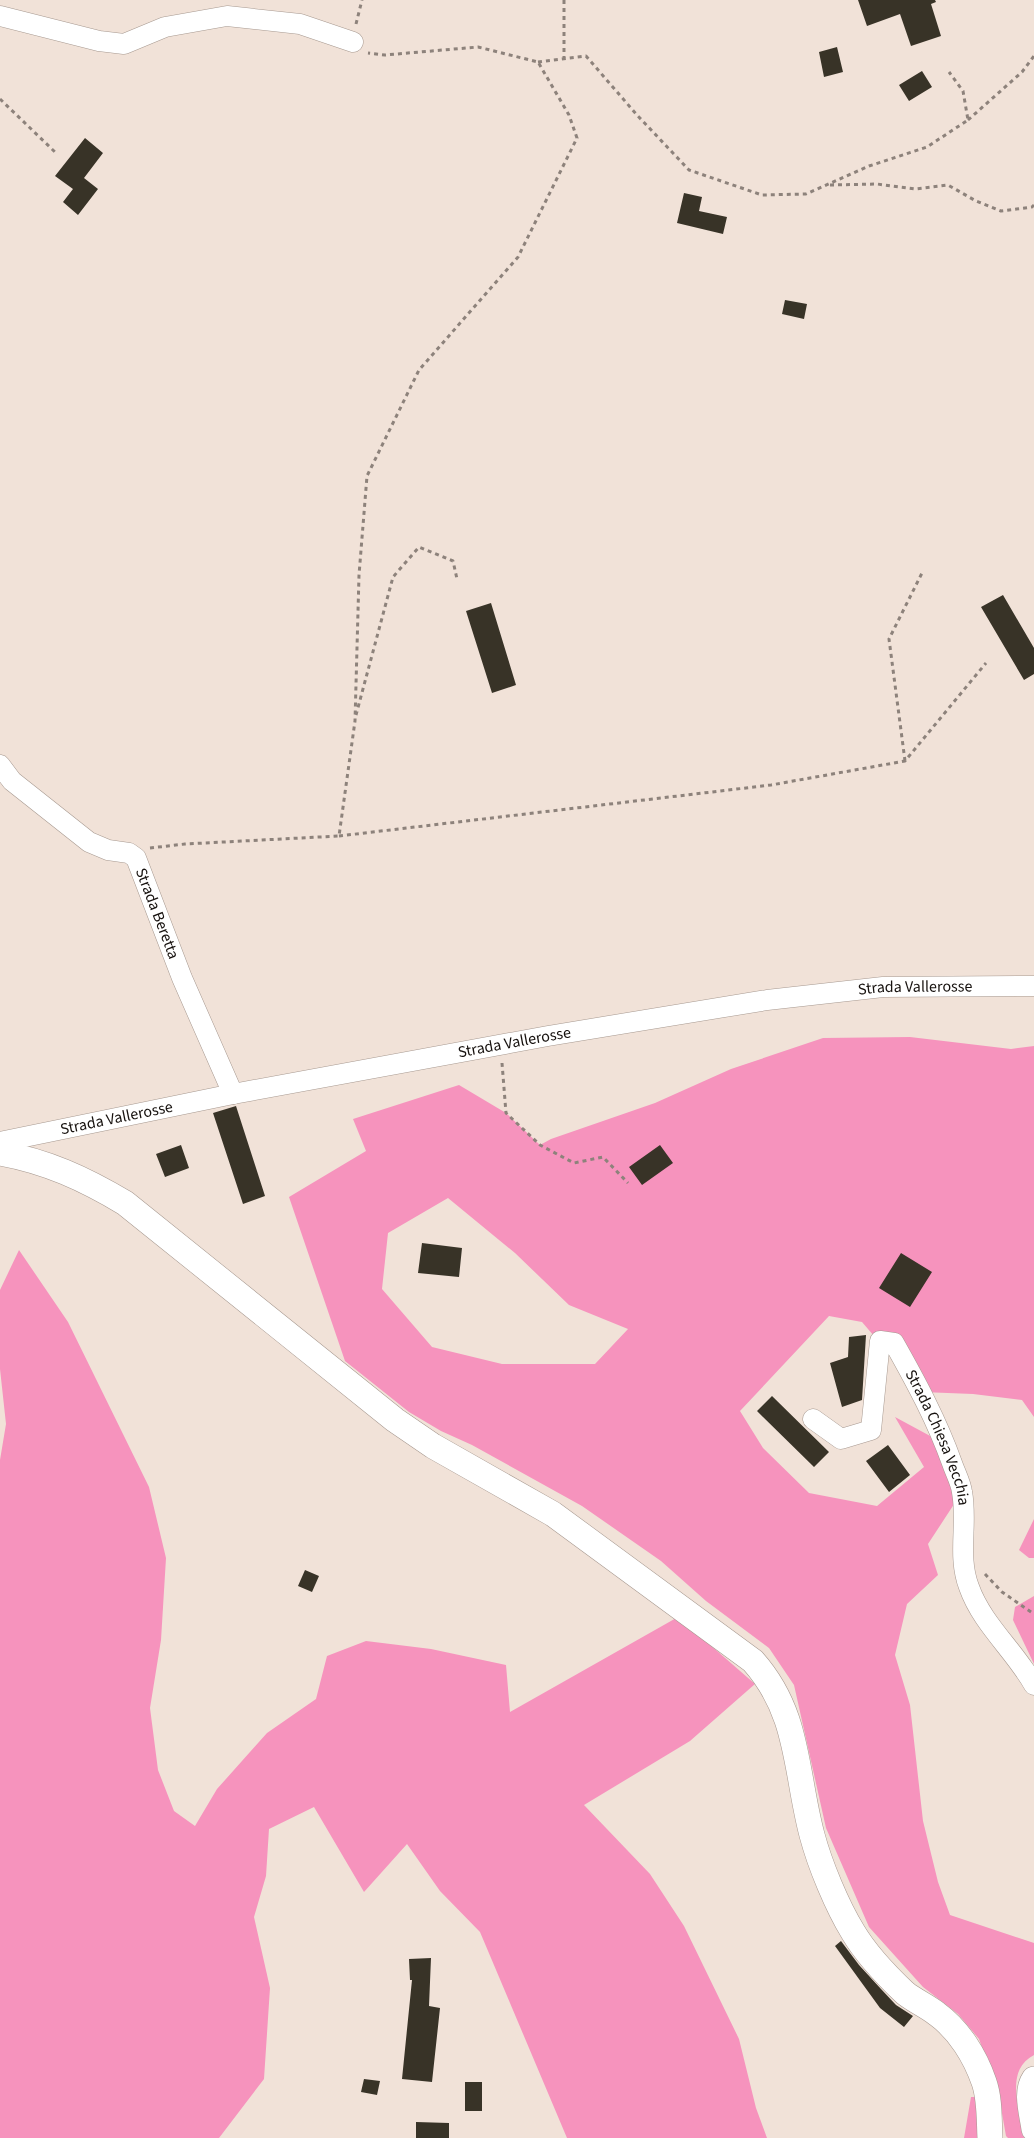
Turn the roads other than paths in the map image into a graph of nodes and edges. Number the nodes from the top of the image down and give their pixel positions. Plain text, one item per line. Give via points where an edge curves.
1 (0, 16) edge
2 (353, 42) road end
3 (0, 765) edge
4 (1034, 986) edge
5 (233, 1094) junction
6 (0, 1142) edge
7 (0, 1153) edge
8 (813, 1419) dead end
9 (1034, 1685) edge
10 (1034, 2079) edge
11 (1034, 2129) edge
12 (990, 2138) edge

1 - 2 street via 99,41 124,44 165,27 227,16 300,24
3 - 5 street, Strada Beretta via 12,782 89,842 136,858 182,978
4 - 5 street, Strada Vallerosse via 883,987 777,999
5 - 6 street, Strada Vallerosse
7 - 12 street via 56,1168 90,1182 125,1203 395,1420 432,1446 553,1514 754,1661 785,1709 812,1836 854,1933 893,1980 949,2025 968,2050 984,2083
8 - 9 street, Strada Chiesa Vecchia via 841,1439 871,1430 880,1341 894,1344 926,1401 962,1492 963,1553 969,1587 990,1625
10 - 11 street via 1030,2096

